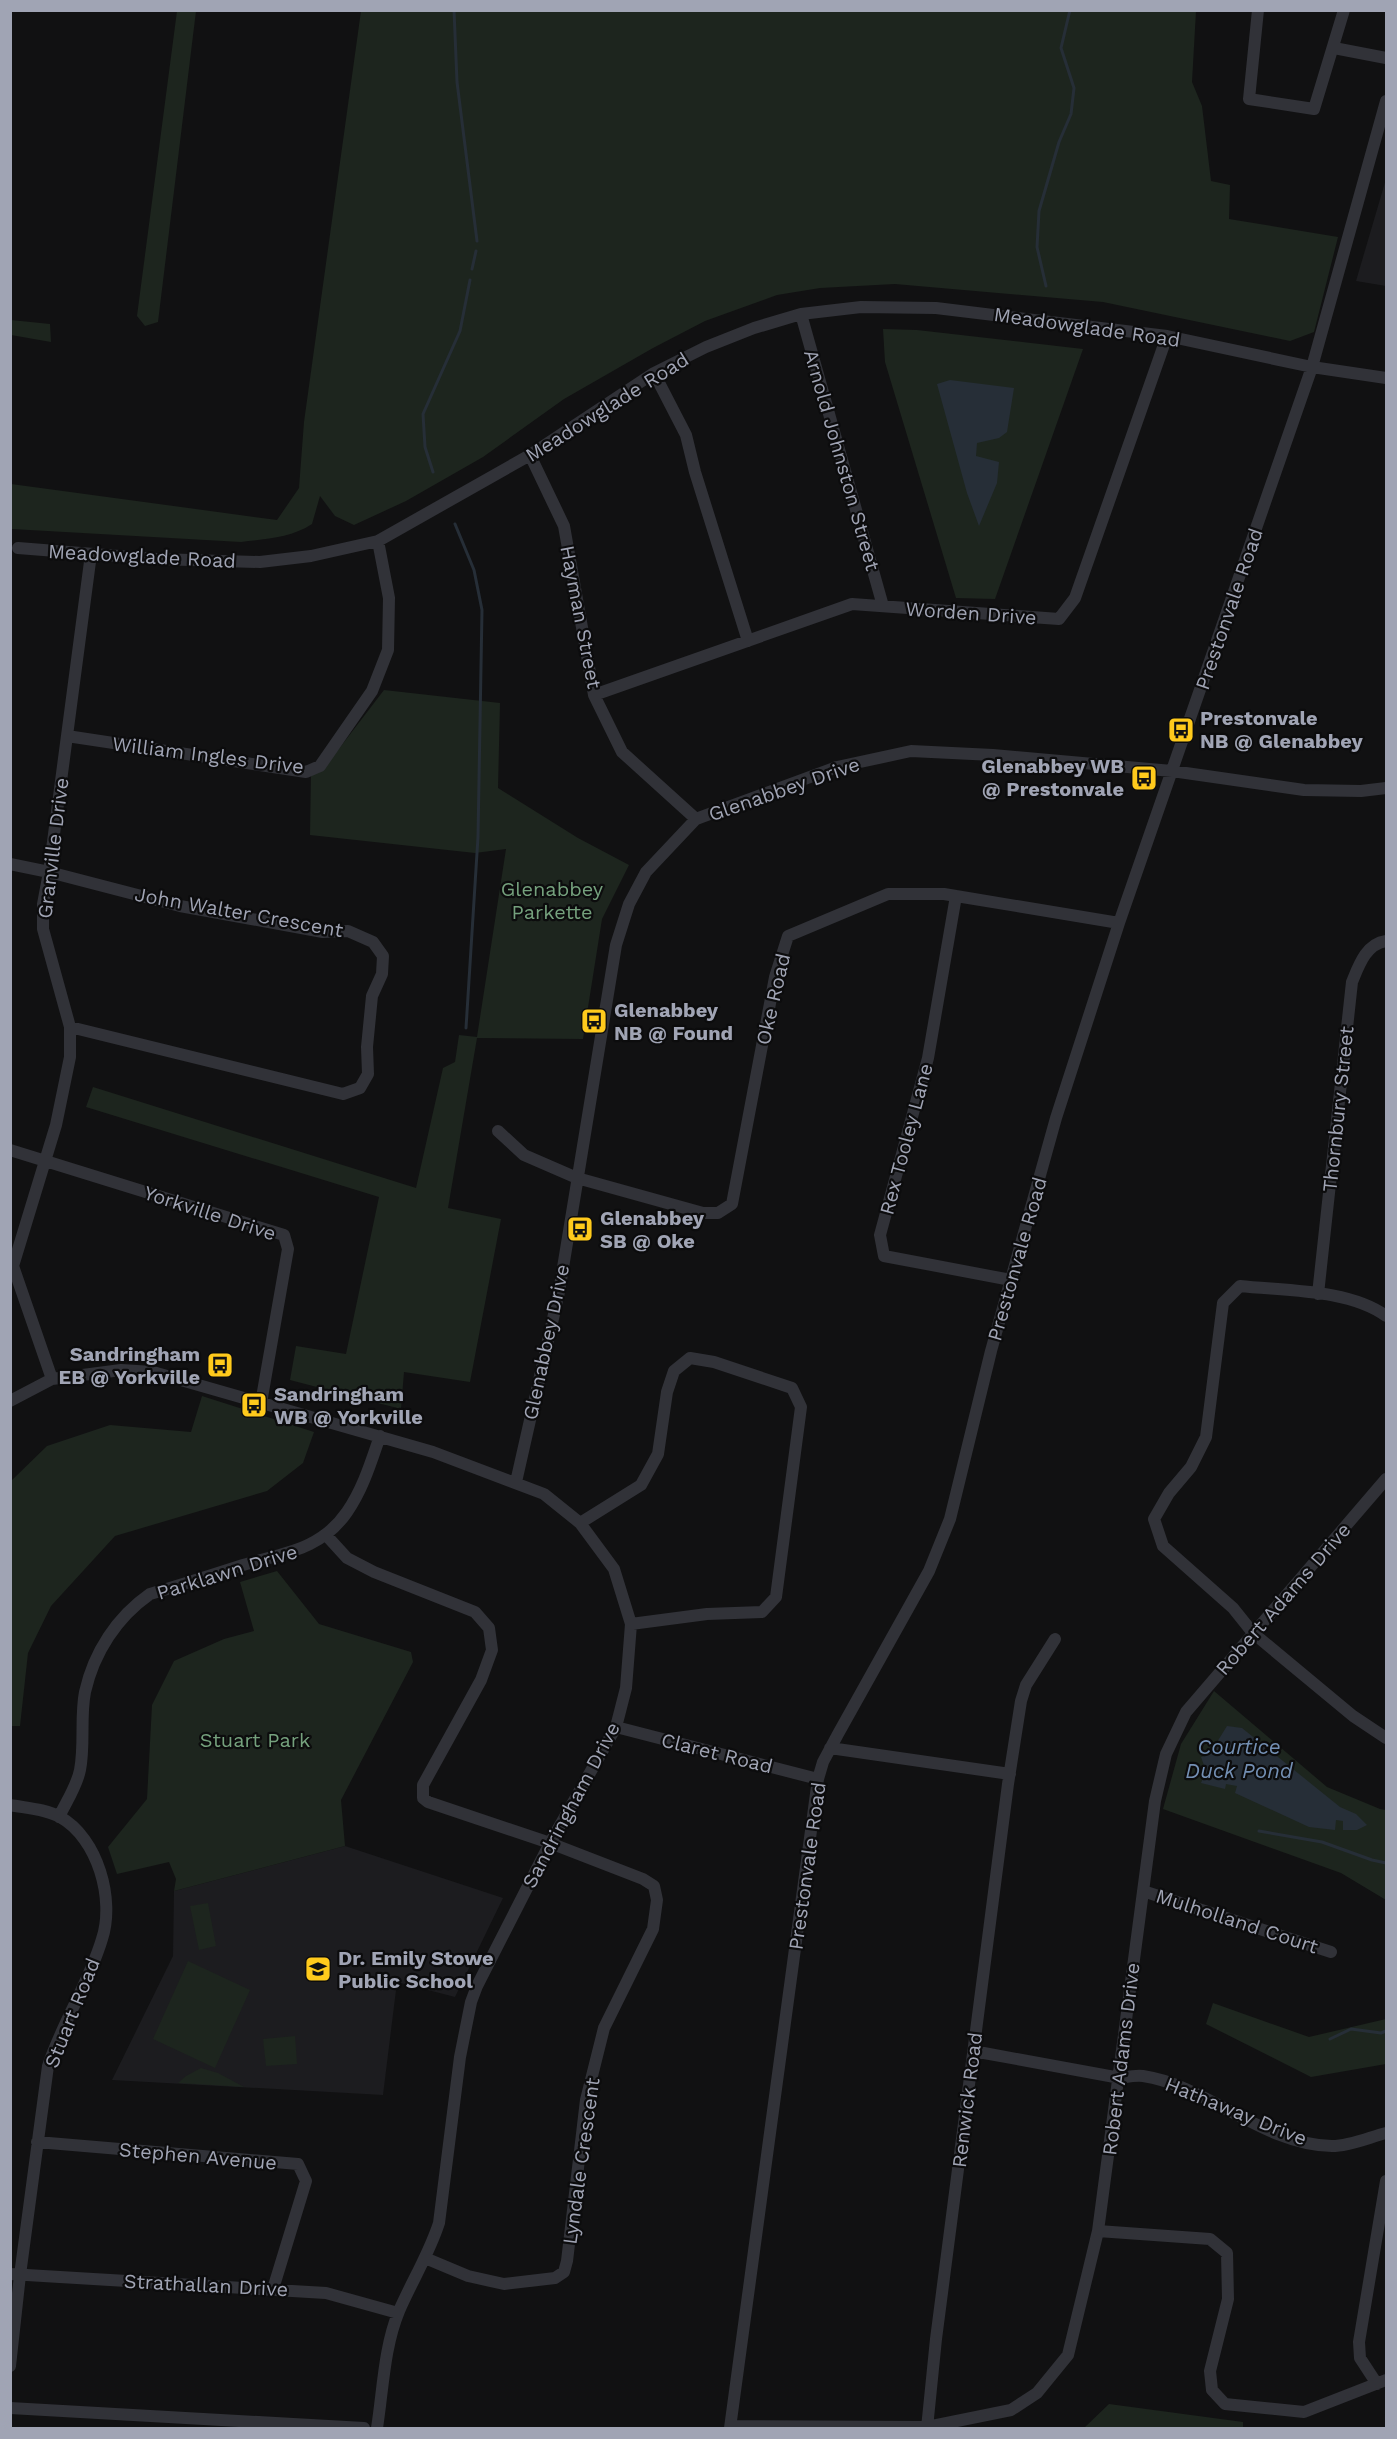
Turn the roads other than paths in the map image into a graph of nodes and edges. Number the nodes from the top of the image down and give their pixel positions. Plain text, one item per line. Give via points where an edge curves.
1 (1258, 10) edge
2 (1344, 10) edge
3 (1334, 48) junction
4 (1386, 58) edge
5 (1386, 101) edge
6 (801, 314) junction
7 (1167, 336) junction
8 (1312, 367) junction
9 (654, 373) junction
10 (1386, 378) edge
11 (530, 455) junction
12 (378, 541) junction
13 (18, 549) dead end
14 (91, 554) junction
15 (883, 606) junction
16 (748, 641) junction
17 (594, 695) junction
18 (67, 736) junction
19 (1172, 771) junction
20 (1386, 788) edge
21 (696, 819) junction
22 (10, 864) edge
23 (50, 872) junction
24 (957, 896) junction
25 (1119, 923) junction
26 (1386, 941) edge
27 (70, 1027) junction
28 (498, 1131) dead end
29 (10, 1150) edge
30 (46, 1160) junction
31 (577, 1178) junction
32 (1011, 1280) junction
33 (1318, 1294) junction
34 (1386, 1316) edge
35 (52, 1379) junction
36 (10, 1401) edge
37 (261, 1402) junction
38 (380, 1436) junction
39 (1386, 1479) edge
40 (516, 1482) junction
41 (580, 1523) junction
42 (326, 1535) junction
43 (631, 1624) junction
44 (1253, 1633) junction
45 (1055, 1639) dead end
46 (616, 1727) junction
47 (1386, 1738) edge
48 (830, 1748) junction
49 (1010, 1774) junction
50 (818, 1779) junction
51 (10, 1805) edge
52 (59, 1817) junction
53 (550, 1843) junction
54 (1143, 1891) junction
55 (1331, 1952) dead end
56 (973, 2051) junction
57 (1120, 2078) junction
58 (1386, 2133) edge
59 (38, 2142) junction
60 (1386, 2144) edge
61 (1386, 2181) edge
62 (1098, 2231) junction
63 (425, 2258) junction
64 (15, 2274) edge
65 (273, 2289) junction
66 (398, 2313) junction
67 (10, 2366) edge
68 (1382, 2382) edge
69 (10, 2408) edge
70 (730, 2427) edge
71 (364, 2428) edge
72 (377, 2428) edge
73 (927, 2428) edge

1 - 3 street via 1249,99 1314,109
2 - 3 street
3 - 4 street
5 - 8 street, Prestonvale Road
6 - 7 street, Meadowglade Road via 861,307 936,308
6 - 9 street, Meadowglade Road via 706,347
6 - 15 street, Arnold Johnston Street
7 - 8 street, Meadowglade Road
7 - 15 street, Worden Drive via 1076,598 1059,619
8 - 10 street, Meadowglade Road
8 - 19 street, Prestonvale Road
9 - 11 street, Meadowglade Road
9 - 16 street via 686,435
11 - 12 street, Meadowglade Road
11 - 17 street, Hayman Street via 564,526
12 - 14 street, Meadowglade Road via 311,556 260,562
12 - 18 street, William Ingles Drive via 389,598 388,650 372,691 320,766 306,772
13 - 14 street, Meadowglade Road
14 - 18 street, Granville Drive
15 - 16 street, Worden Drive via 852,604
16 - 17 street, Worden Drive
17 - 21 street, Hayman Street via 622,752
18 - 23 street, Granville Drive
19 - 20 street, Glenabbey Drive via 1304,790
19 - 21 street, Glenabbey Drive via 911,751 837,767
19 - 25 street, Prestonvale Road
21 - 31 street, Glenabbey Drive via 646,872 629,904 616,945
22 - 23 street, John Walter Crescent
23 - 27 street, Granville Drive via 43,904 43,929
23 - 27 street, John Walter Crescent via 180,906 323,932 348,931 374,942 383,956 382,974 372,996 368,1074 360,1088 343,1094
24 - 25 street, Oke Road
24 - 31 street, Oke Road via 888,894 788,936 775,977 732,1204 718,1213 703,1213
24 - 32 street, Rex Tooley Lane via 928,1058 880,1235 884,1256
25 - 32 street, Prestonvale Road via 1056,1118
26 - 33 street, Thornbury Street via 1364,955 1352,982
27 - 30 street, Granville Drive via 70,1057
28 - 31 street via 524,1155
29 - 30 street, Yorkville Drive
30 - 35 street, Granville Drive via 13,1266
30 - 37 street, Yorkville Drive via 284,1235 288,1249
31 - 40 street, Glenabbey Drive via 559,1292
32 - 48 street, Prestonvale Road via 958,1491 939,1548
33 - 34 street via 1354,1300
33 - 44 street via 1240,1286 1223,1303 1206,1437 1191,1467 1168,1493 1154,1519 1163,1546 1233,1608
35 - 36 street, Sandringham Drive
35 - 37 street, Sandringham Drive via 121,1370 153,1372
37 - 38 street, Sandringham Drive
38 - 40 street, Sandringham Drive
38 - 42 street, Parklawn Drive via 359,1493
39 - 44 street, Robert Adams Drive
40 - 41 street, Sandringham Drive via 544,1494
41 - 43 street, Sandringham Drive via 614,1569
41 - 43 street via 641,1485 658,1454 674,1371 690,1358 792,1388 801,1407 776,1597 762,1612 707,1614
42 - 52 street, Parklawn Drive via 296,1552 150,1594 134,1605 104,1644 85,1692 80,1771
42 - 53 street via 347,1558 475,1612 489,1628 492,1650 481,1680 423,1785 423,1798 428,1803
43 - 46 street, Sandringham Drive via 626,1688
44 - 47 street via 1353,1716
44 - 54 street, Robert Adams Drive via 1186,1712 1166,1754 1155,1801
45 - 49 street, Renwick Road via 1026,1685
46 - 50 street, Claret Road
46 - 53 street, Sandringham Drive
48 - 49 street
48 - 50 street, Prestonvale Road
49 - 56 street, Renwick Road
50 - 70 street, Prestonvale Road
51 - 52 street, Stuart Road
52 - 59 street, Stuart Road via 83,1839 98,1865 106,1894 106,1924 48,2066
53 - 63 street, Sandringham Drive via 471,2002 460,2057 439,2223
53 - 63 street, Lyndale Crescent via 643,1879 654,1886 657,1900 653,1929 604,2028 586,2100 564,2272 555,2278 504,2284 468,2276
54 - 55 street, Mulholland Court
54 - 57 street, Robert Adams Drive
56 - 57 street, Hathaway Drive
56 - 73 street, Renwick Road
57 - 58 street, Hathaway Drive via 1141,2075 1170,2083 1304,2142 1334,2146
57 - 62 street, Robert Adams Drive
58 - 60 street
59 - 64 street, Stuart Road
59 - 65 street, Stephen Avenue via 298,2164 306,2181
61 - 68 street via 1359,2342 1360,2358
62 - 68 street via 1210,2239 1227,2253 1228,2299 1210,2371 1212,2390 1225,2404 1304,2412
62 - 73 street, Robert Adams Drive via 1068,2355 1037,2393 1011,2410
63 - 66 street, Sandringham Drive
64 - 65 street, Strathallan Drive
64 - 67 street, Stuart Road
65 - 66 street, Strathallan Drive via 326,2293
66 - 72 street, Sandringham Drive
69 - 71 street
70 - 73 street, Robert Adams Drive

